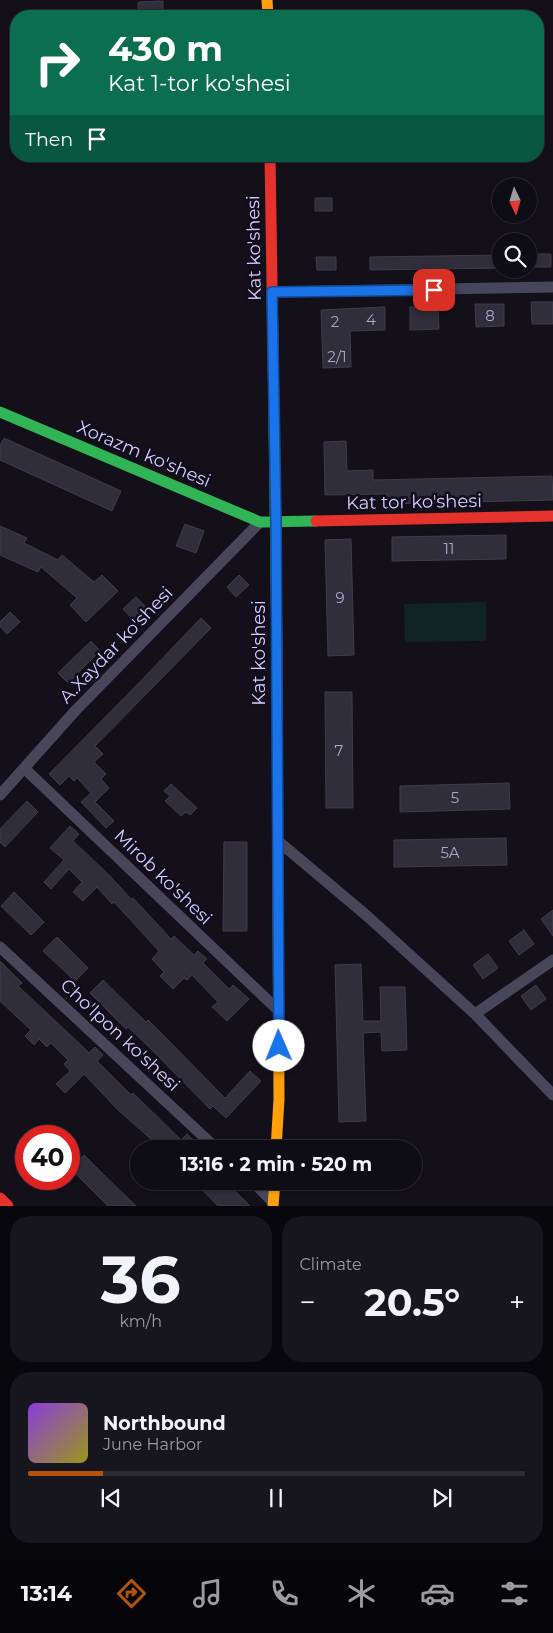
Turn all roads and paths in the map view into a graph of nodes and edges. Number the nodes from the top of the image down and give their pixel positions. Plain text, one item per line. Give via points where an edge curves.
1 (270, 162) edge
2 (553, 287) edge
3 (272, 292) junction
4 (0, 412) edge
5 (553, 516) edge
6 (260, 522) junction
7 (276, 522) junction
8 (24, 768) junction
9 (0, 795) edge
10 (278, 841) junction
11 (0, 947) edge
12 (553, 960) edge
13 (278, 1011) junction
14 (475, 1014) junction
15 (553, 1095) edge
16 (207, 1140) edge
17 (277, 1140) edge
18 (260, 1190) edge
19 (274, 1190) edge
20 (0, 1198) edge
21 (273, 1204) edge
22 (8, 1206) edge

1 - 3 street, Kat ko'shesi
2 - 3 street
3 - 7 street, Kat ko'shesi
4 - 6 street, Xorazm ko'shesi
5 - 7 street, Kat tor ko'shesi
6 - 7 street, Xorazm ko'shesi
6 - 8 street, A.Xaydar ko'shesi via 76,710
7 - 10 street, Kat ko'shesi
8 - 9 street, A.Xaydar ko'shesi
8 - 13 street, Mirob ko'shesi
10 - 13 street, Kat ko'shesi
10 - 14 street
11 - 16 street, Cho'lpon ko'shesi
12 - 14 street
13 - 17 street, Kat ko'shesi
14 - 15 street
18 - 21 street
19 - 21 street
20 - 22 street

